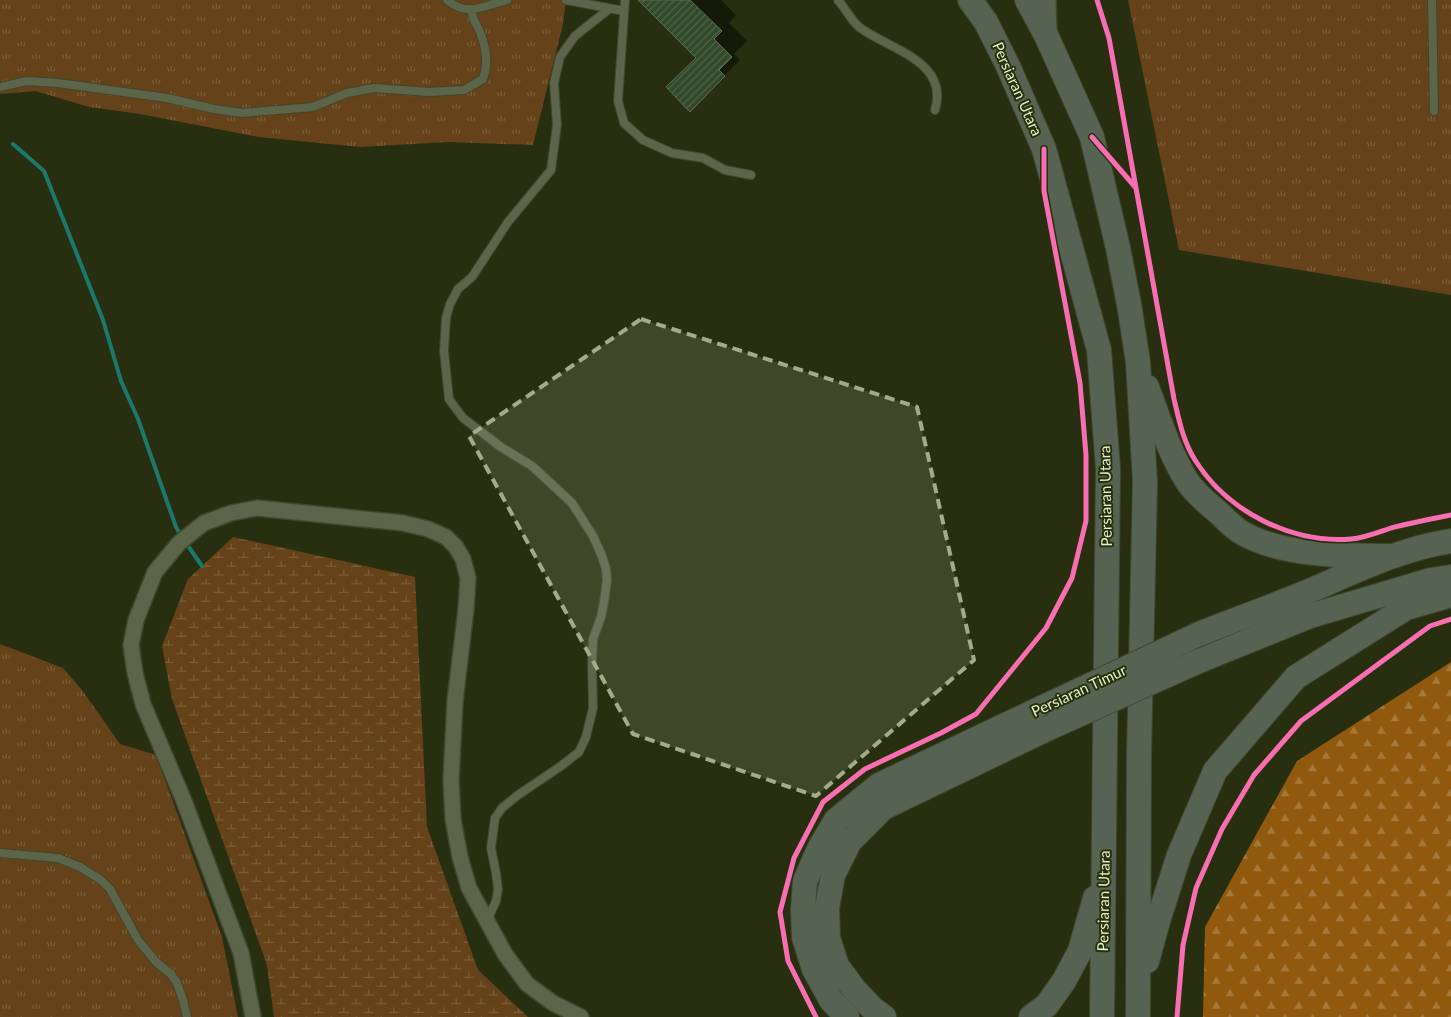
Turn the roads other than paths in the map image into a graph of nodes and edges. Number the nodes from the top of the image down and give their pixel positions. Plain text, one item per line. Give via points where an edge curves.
1 (447, 0) edge
2 (489, 0) edge
3 (507, 0) edge
4 (566, 0) edge
5 (625, 0) edge
6 (838, 0) edge
7 (970, 0) edge
8 (1026, 0) edge
9 (1045, 0) edge
10 (1432, 0) edge
11 (471, 9) junction
12 (609, 9) junction
13 (624, 12) junction
14 (1046, 35) junction
15 (0, 87) edge
16 (935, 110) dead end
17 (1434, 111) dead end
18 (751, 175) dead end
19 (1138, 362) junction
20 (1451, 541) edge
21 (1391, 556) junction
22 (1451, 577) edge
23 (1451, 595) edge
24 (0, 853) edge
25 (1105, 855) junction
26 (487, 920) junction
27 (1138, 1010) edge
28 (187, 1017) edge
29 (253, 1017) edge
30 (581, 1017) edge
31 (847, 1017) edge
32 (884, 1017) edge
33 (1031, 1017) edge
34 (1102, 1017) edge

1 - 11 lane via 462,9
2 - 11 lane
3 - 11 lane
4 - 12 lane
5 - 13 lane
6 - 16 lane via 858,26 926,68 936,85 939,99
7 - 25 main road, Persiaran Utara via 986,22 1008,66 1044,149 1099,350 1108,469
8 - 14 main road
9 - 14 street
10 - 17 lane
11 - 15 lane via 487,61 483,79 464,90 429,92 374,88 347,93 313,107 242,112 58,83 27,81
12 - 13 lane
12 - 26 lane via 575,36 560,57 554,82 557,125 551,170 508,222 472,277 458,289 446,318 444,351 449,399 463,418 532,466 572,503 593,536 602,556 607,580 601,617 593,639 593,708 583,744 579,752 518,795 495,818 490,848 498,889
13 - 18 lane via 618,101 624,123 643,140 672,153 703,158 725,170
14 - 19 main road via 1092,137 1120,257
19 - 21 main road via 1169,446 1188,482 1240,531 1269,544 1297,551
19 - 27 main road via 1145,482
20 - 21 main road, Persiaran Timur
21 - 31 main road, Persiaran Timur, bridge via 1199,634 879,785 836,820 806,881 804,937 814,969 832,1000
22 - 32 main road, Persiaran Timur, bridge via 1310,616 1199,661 1049,728 883,808 850,842 833,875 828,938 837,966 867,1003
23 - 27 main road via 1406,608 1296,677 1215,771 1179,856 1158,921
24 - 28 lane via 58,858 101,880 110,889 138,940 177,983
25 - 33 main road via 1080,951 1047,1005
25 - 34 main road, Persiaran Utara
26 - 29 street via 469,888 453,819 451,780 455,701 468,578 456,548 428,528 309,513 256,508 204,523 178,543 155,572 136,620 131,645 134,673 143,704 184,801 241,953
26 - 30 street via 505,954 527,984 553,1004

